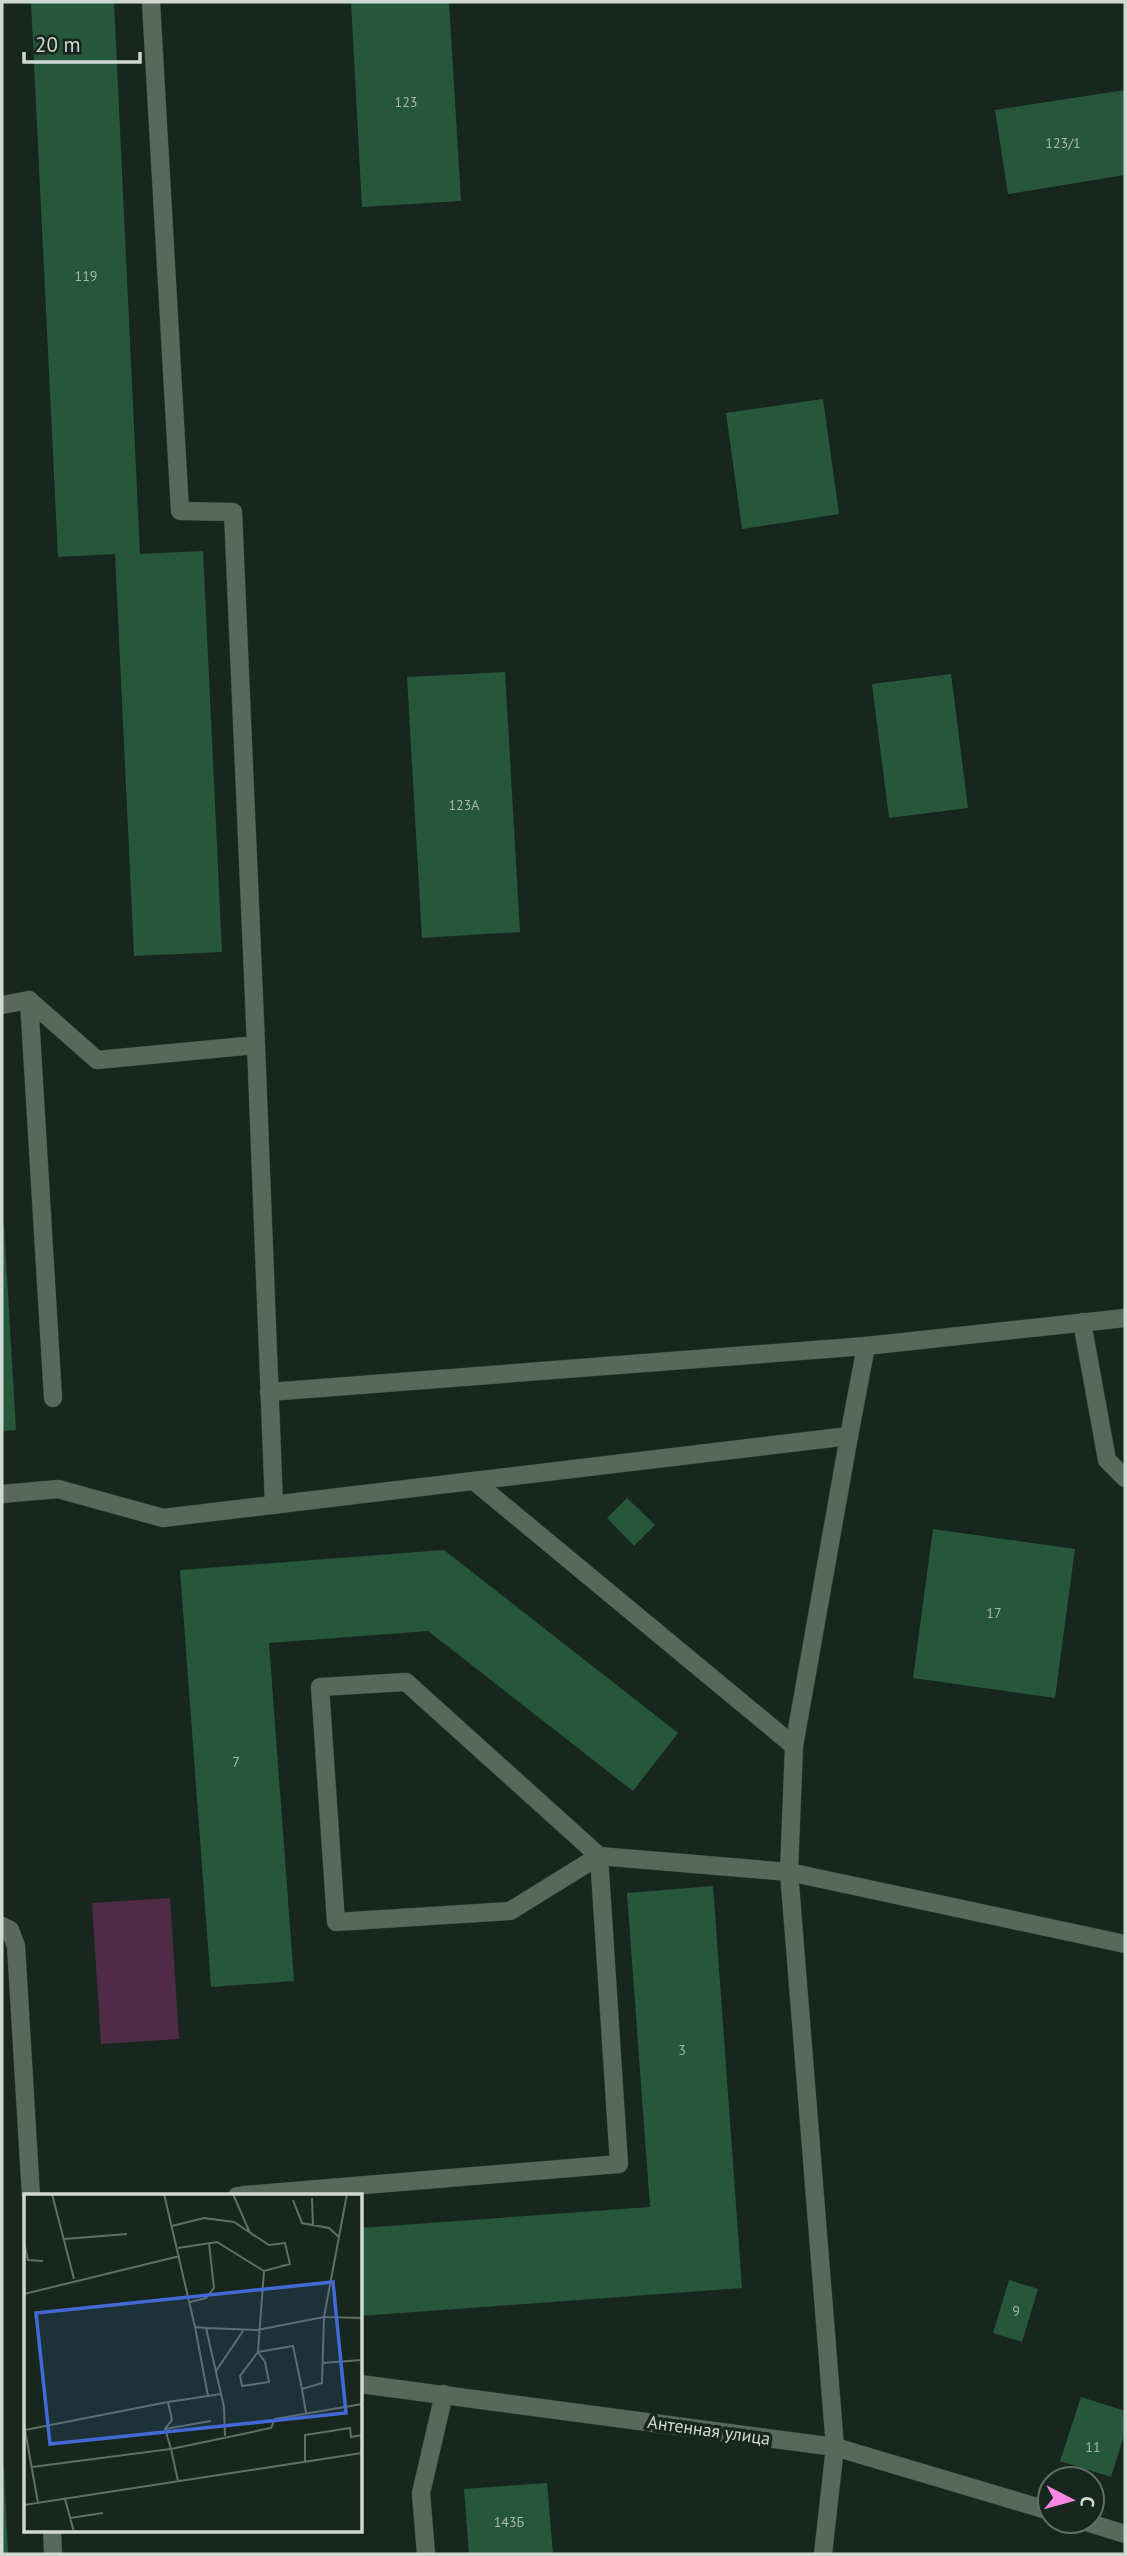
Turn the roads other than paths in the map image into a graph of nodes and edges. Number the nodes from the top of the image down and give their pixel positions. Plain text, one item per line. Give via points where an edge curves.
1 (151, 2) edge
2 (29, 1000) junction
3 (2, 1005) edge
4 (256, 1045) junction
5 (1125, 1318) edge
6 (1082, 1322) junction
7 (866, 1346) junction
8 (269, 1392) junction
9 (53, 1398) dead end
10 (849, 1436) junction
11 (1125, 1478) edge
12 (474, 1482) junction
13 (2, 1494) edge
14 (274, 1505) junction
15 (794, 1746) junction
16 (599, 1856) junction
17 (789, 1872) junction
18 (2, 1926) edge
19 (1125, 1944) edge
20 (31, 2194) edge
21 (256, 2194) edge
22 (362, 2384) edge
23 (444, 2395) junction
24 (835, 2447) junction
25 (1036, 2507) edge
26 (1106, 2528) edge
27 (52, 2532) edge
28 (1125, 2534) edge
29 (53, 2554) edge
30 (426, 2554) edge
31 (823, 2554) edge

1 - 4 street via 180,511 233,512
2 - 3 street
2 - 4 street via 97,1060
2 - 9 street
4 - 8 street
5 - 6 street
6 - 7 street
6 - 11 street via 1107,1460
7 - 8 street
7 - 10 street
8 - 14 street
10 - 12 street
10 - 15 street
12 - 14 street
12 - 15 street
13 - 14 street via 58,1489 163,1518
15 - 17 street
16 - 16 street via 510,1911 336,1922 320,1687 406,1682
16 - 17 street
16 - 21 street via 619,2164
17 - 19 street
17 - 24 street
18 - 20 street via 10,1930 16,1945
22 - 23 street, Антенная улица
23 - 24 street, Антенная улица
23 - 30 street via 421,2493
24 - 25 street, Антенная улица
24 - 31 street
26 - 28 street
27 - 29 street

